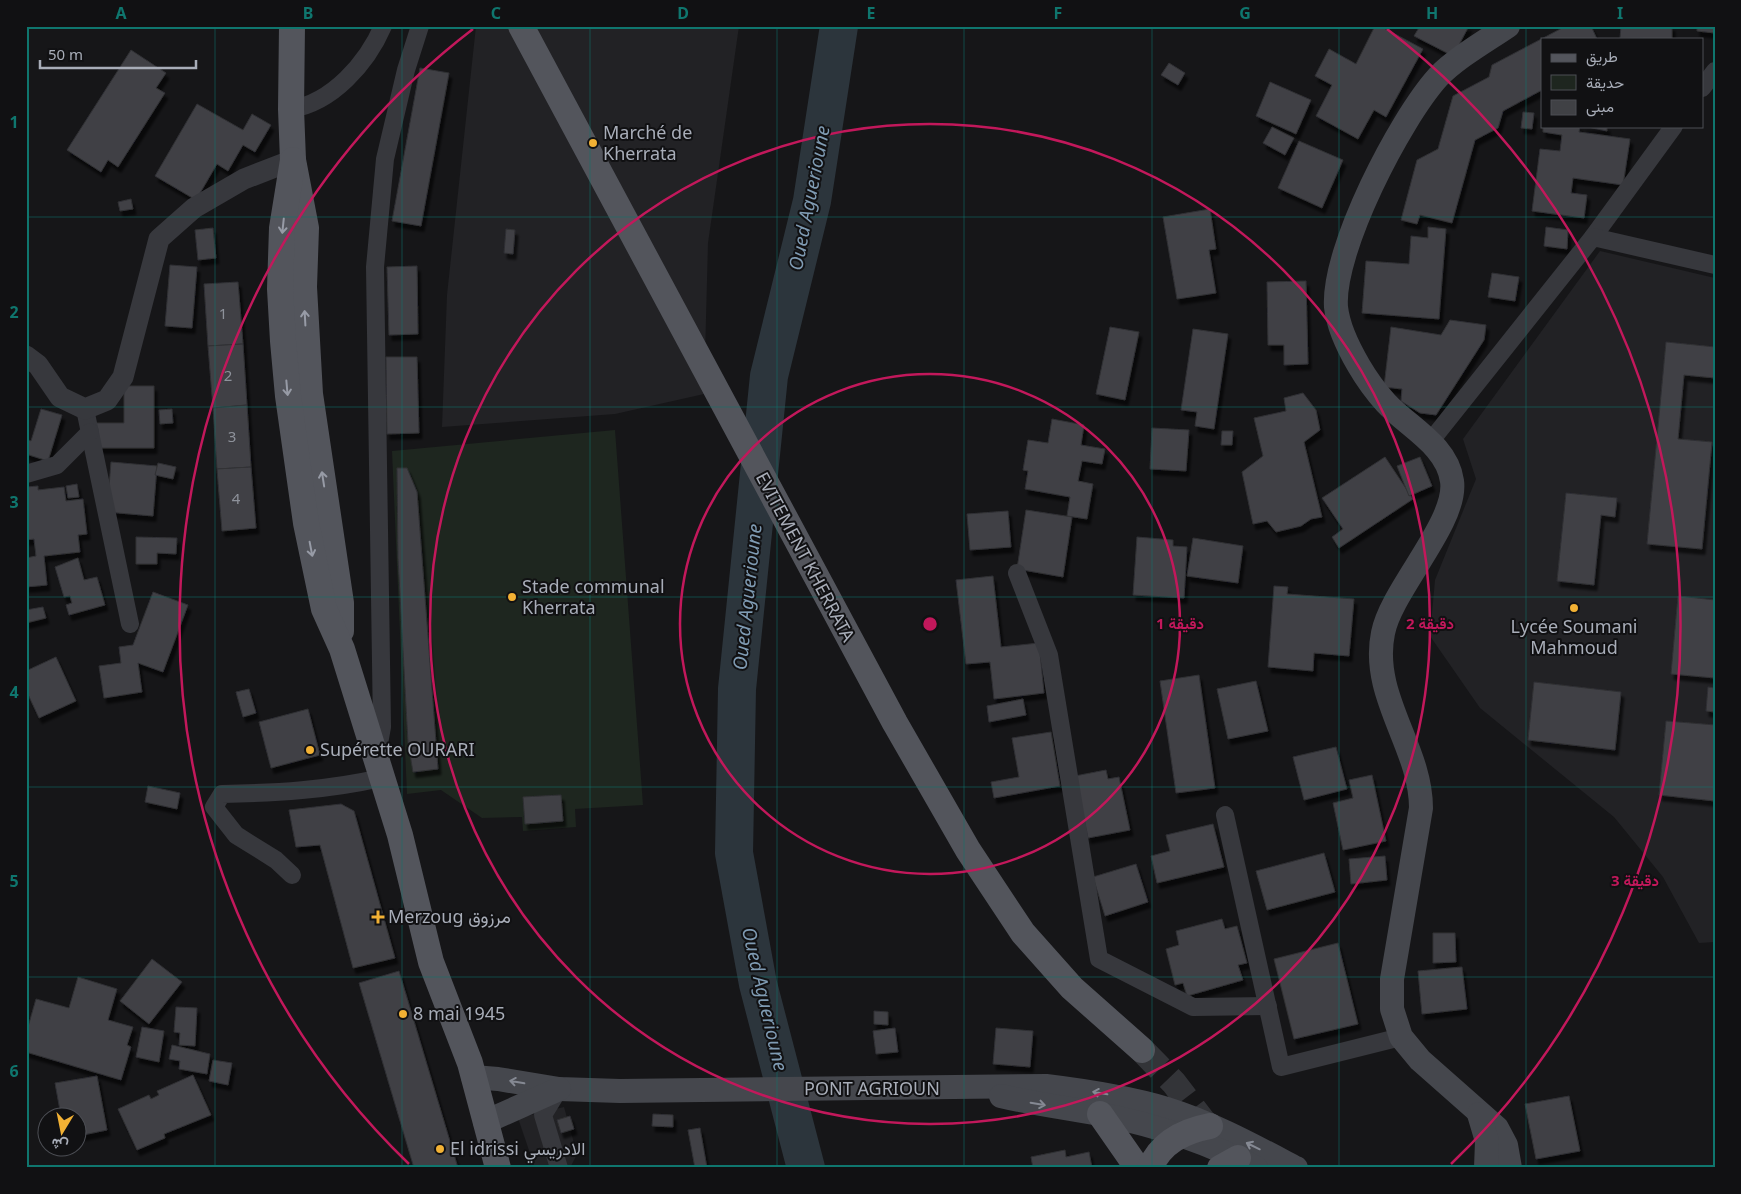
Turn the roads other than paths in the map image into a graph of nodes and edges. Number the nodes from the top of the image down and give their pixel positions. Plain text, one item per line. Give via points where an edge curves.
1 (292, 26) edge
2 (383, 26) edge
3 (420, 26) edge
4 (520, 26) edge
5 (1508, 26) edge
6 (1715, 71) edge
7 (1704, 85) edge
8 (291, 109) junction
9 (1673, 128) edge
10 (293, 160) junction
11 (1593, 237) junction
12 (1715, 265) edge
13 (26, 356) edge
14 (85, 409) junction
15 (90, 432) junction
16 (1430, 442) junction
17 (26, 474) edge
18 (1016, 573) dead end
19 (130, 624) dead end
20 (379, 770) junction
21 (1225, 816) dead end
22 (292, 875) dead end
23 (1268, 1006) junction
24 (1401, 1037) junction
25 (1142, 1050) tunnel mouth
26 (473, 1077) junction
27 (559, 1089) junction
28 (973, 1089) junction
29 (1100, 1114) junction
30 (1479, 1114) junction
31 (486, 1122) junction
32 (1210, 1126) junction
33 (1179, 1135) junction
34 (1238, 1165) edge
35 (498, 1168) edge
36 (559, 1168) edge
37 (1133, 1168) edge
38 (1150, 1168) edge
39 (1296, 1168) edge
40 (1486, 1168) edge
41 (1510, 1168) edge

1 - 8 main road
2 - 8 street via 362,59 338,86 323,99 306,107
3 - 20 street via 385,159 375,267 382,727
4 - 25 main road, EVITEMENT KHERRATA via 895,723 968,850 1023,933 1072,988
5 - 16 main road via 1439,76 1410,114 1379,171 1338,272 1336,307 1345,338 1359,368 1386,403
6 - 7 street
8 - 10 main road
9 - 11 street
10 - 14 street via 244,179 194,208 160,239 123,377 107,400
10 - 20 main road via 306,228 304,287 310,394 341,604 342,649
11 - 12 street
11 - 16 street
13 - 14 street via 38,365 60,397
14 - 15 street
15 - 17 street via 57,465
15 - 19 street
16 - 24 main road via 1445,460 1452,481 1451,499 1383,630 1380,652 1390,705 1421,788 1421,808 1392,979 1392,1009
18 - 23 street via 1049,655 1099,959 1193,1007
20 - 22 street via 338,788 222,794 214,807 236,835 276,860
20 - 26 main road via 400,835 431,962
21 - 23 street
23 - 24 street via 1281,1067
24 - 30 main road via 1420,1060
27 -> 26 main road, PONT AGRIOUN
26 - 31 main road
27 - 28 main road, PONT AGRIOUN
27 - 31 main road
27 - 36 street via 543,1115
28 -> 29 main road via 1020,1101
32 -> 28 main road via 1167,1110 1100,1093 1046,1086
29 - 33 main road
29 - 37 main road via 1132,1160
30 - 40 main road via 1487,1141
30 - 41 main road via 1502,1136
31 - 35 main road
32 - 33 main road
39 -> 32 main road
33 - 34 main road via 1209,1145
33 - 38 main road via 1160,1151

